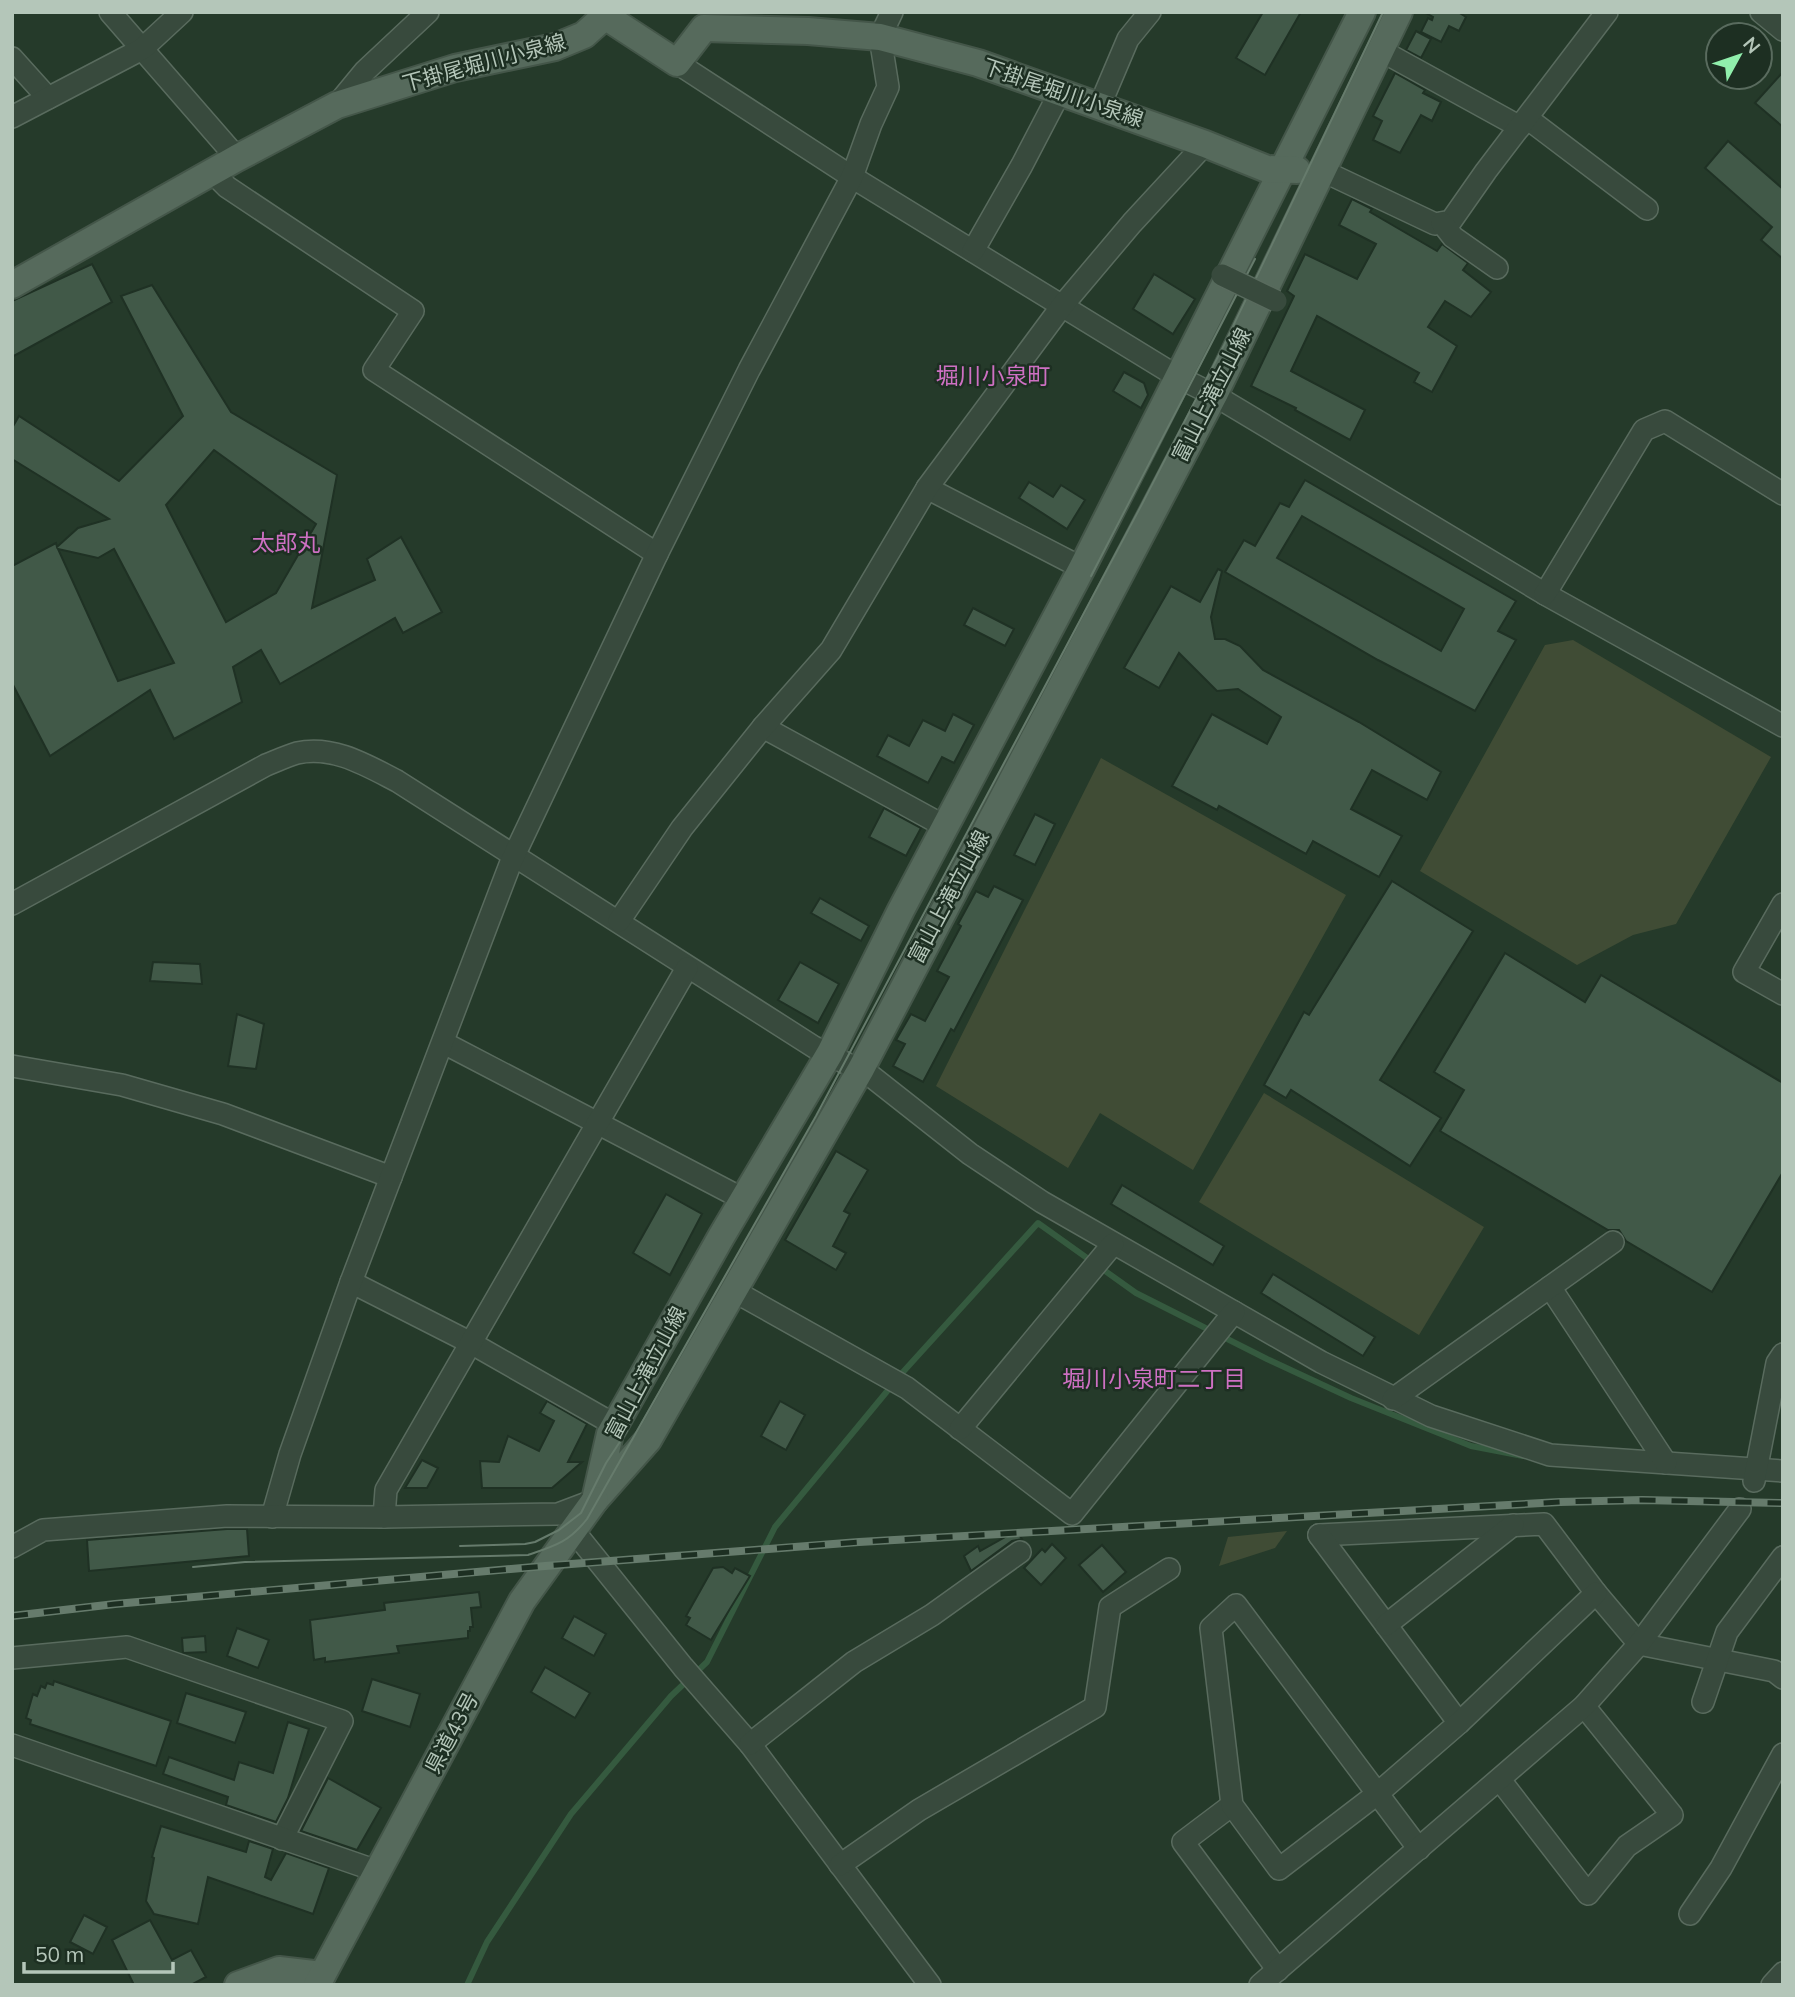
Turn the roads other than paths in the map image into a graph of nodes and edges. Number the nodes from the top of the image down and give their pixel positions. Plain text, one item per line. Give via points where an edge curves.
1 (110, 12) edge
2 (182, 12) edge
3 (428, 12) edge
4 (892, 12) edge
5 (1150, 12) edge
6 (1362, 12) edge
7 (1399, 12) edge
8 (1607, 12) edge
9 (1761, 12) edge
10 (602, 14) edge
11 (1783, 30) edge
12 (880, 37) junction
13 (142, 49) junction
14 (1380, 50) junction
15 (12, 58) edge
16 (677, 63) junction
17 (1060, 92) junction
18 (48, 98) junction
19 (337, 105) junction
20 (1100, 105) junction
21 (12, 117) edge
22 (1524, 123) junction
23 (1205, 144) junction
24 (237, 158) junction
25 (1283, 170) junction
26 (1321, 170) junction
27 (212, 172) junction
28 (852, 177) junction
29 (1647, 209) dead end
30 (1442, 223) junction
31 (973, 251) junction
32 (1497, 268) dead end
33 (1222, 275) dead end
34 (12, 285) edge
35 (1276, 301) dead end
36 (1062, 306) junction
37 (1178, 377) junction
38 (1214, 395) junction
39 (928, 488) junction
40 (1783, 494) edge
41 (657, 554) junction
42 (1082, 568) junction
43 (1545, 594) junction
44 (1783, 726) edge
45 (763, 727) junction
46 (946, 827) junction
47 (515, 855) junction
48 (12, 904) edge
49 (1783, 904) edge
50 (619, 921) junction
51 (687, 968) junction
52 (1783, 994) edge
53 (443, 1043) junction
54 (830, 1053) junction
55 (12, 1066) edge
56 (861, 1069) junction
57 (598, 1123) junction
58 (391, 1177) junction
59 (743, 1199) junction
60 (1613, 1242) dead end
61 (1113, 1244) junction
62 (351, 1282) junction
63 (1550, 1287) junction
64 (734, 1291) junction
65 (1234, 1312) junction
66 (471, 1343) junction
67 (1783, 1354) edge
68 (1393, 1399) junction
69 (615, 1425) junction
70 (960, 1429) junction
71 (1666, 1463) junction
72 (1783, 1471) edge
73 (1756, 1477) junction
74 (595, 1500) junction
75 (1740, 1510) dead end
76 (272, 1517) junction
77 (384, 1517) junction
78 (1513, 1525) junction
79 (573, 1530) junction
80 (12, 1547) edge
81 (1020, 1552) dead end
82 (1783, 1557) edge
83 (1169, 1569) dead end
84 (1596, 1593) junction
85 (1386, 1625) junction
86 (1639, 1644) junction
87 (12, 1658) edge
88 (1718, 1658) junction
89 (1783, 1678) edge
90 (1703, 1702) dead end
91 (1584, 1706) junction
92 (1459, 1723) junction
93 (750, 1744) junction
94 (12, 1745) edge
95 (1783, 1755) edge
96 (1500, 1780) junction
97 (1377, 1794) junction
98 (1232, 1805) junction
99 (282, 1839) junction
100 (1419, 1849) junction
101 (840, 1865) junction
102 (377, 1871) junction
103 (1690, 1914) dead end
104 (1278, 1969) junction
105 (1783, 1973) edge
106 (320, 1980) edge
107 (930, 1984) edge
108 (238, 1985) edge
109 (1260, 1985) edge
110 (1772, 1985) edge

1 - 13 street
2 - 13 street
3 - 19 street via 365,71
4 - 12 street
5 - 20 street via 1128,38
6 - 25 main road, 富山上滝立山線
7 - 14 main road, 富山上滝立山線
8 - 22 street
9 - 11 street
10 - 16 main road, 下掛尾堀川小泉線
10 - 19 main road, 下掛尾堀川小泉線 via 584,35 555,47 454,68
12 - 16 main road, 下掛尾堀川小泉線 via 704,28
12 - 17 main road, 下掛尾堀川小泉線 via 978,63
12 - 28 street via 888,87
13 - 18 street
13 - 24 street
14 - 22 street
14 - 26 main road, 富山上滝立山線
15 - 18 street
16 - 28 street
17 - 20 main road, 下掛尾堀川小泉線
17 - 31 street
18 - 21 street
19 - 24 main road, 下掛尾堀川小泉線
20 - 23 main road, 下掛尾堀川小泉線
22 - 29 street
22 - 30 street via 1451,221
23 - 25 main road, 下掛尾堀川小泉線 via 1267,169
23 - 36 street
24 - 27 main road, 下掛尾堀川小泉線
25 - 26 main road, 下掛尾堀川小泉線
25 - 37 main road, 富山上滝立山線
26 - 30 street via 1435,224
26 - 38 main road, 富山上滝立山線
27 - 34 main road, 下掛尾堀川小泉線
27 - 41 street via 227,187 413,311 374,370
28 - 31 street
28 - 41 street
30 - 32 street via 1453,237
31 - 36 street
33 - 35 street, bridge
36 - 37 street
36 - 39 street
37 - 38 street
37 - 42 main road, 富山上滝立山線
38 - 43 street
38 - 56 main road, 富山上滝立山線
39 - 42 street
39 - 45 street via 831,650
40 - 43 street via 1665,421 1644,430
41 - 47 street
42 - 46 main road, 富山上滝立山線
43 - 44 street
45 - 46 street
45 - 50 street via 682,828
46 - 54 main road, 富山上滝立山線
47 - 48 street via 362,762 332,752 299,753 266,765
47 - 50 street
47 - 53 street
49 - 52 street via 1744,972
50 - 51 street
51 - 54 street
51 - 57 street
53 - 57 street
53 - 58 street
54 - 56 street
54 - 59 main road, 富山上滝立山線
55 - 58 street via 122,1086 223,1114
56 - 61 street via 970,1154
56 - 64 main road, 富山上滝立山線
57 - 59 street
57 - 66 street
58 - 62 street
59 - 69 main road, 富山上滝立山線
60 - 63 street
61 - 65 street
61 - 70 street
62 - 66 street
62 - 76 street
63 - 68 street
63 - 71 street
64 - 70 street via 906,1388
64 - 74 main road, 富山上滝立山線 via 648,1440
65 - 68 street
65 - 70 street via 1072,1514
66 - 69 street
66 - 77 street via 386,1490
67 - 73 street via 1777,1363
68 - 71 street via 1550,1455
69 - 74 main road, 富山上滝立山線
71 - 73 street
72 - 73 street
74 - 77 street via 558,1514
74 - 79 main road, 県道43号
75 - 86 street
76 - 77 street
76 - 80 street via 227,1516 43,1530
78 - 84 street via 1544,1524
78 - 85 street
78 - 85 street via 1319,1535
79 - 93 street
79 - 102 main road, 県道43号 via 523,1601
81 - 93 street via 932,1615 854,1662
82 - 88 street via 1727,1632
83 - 101 street via 1110,1607 1095,1707 919,1810
84 - 86 street
84 - 92 street
85 - 92 street
86 - 88 street
86 - 91 street
87 - 99 street via 128,1647 342,1721
88 - 89 street via 1774,1671
88 - 90 street
91 - 96 street
91 - 96 street via 1672,1815 1627,1846 1588,1894
92 - 97 street
93 - 101 street
94 - 99 street
95 - 103 street via 1721,1868
96 - 100 street
97 - 98 street via 1279,1869
97 - 98 street via 1236,1605 1211,1628
97 - 100 street
98 - 104 street via 1183,1842
99 - 102 street
100 - 104 street
101 - 107 street
102 - 106 main road, 県道43号
104 - 109 street
105 - 110 street
106 - 108 main road via 279,1970

